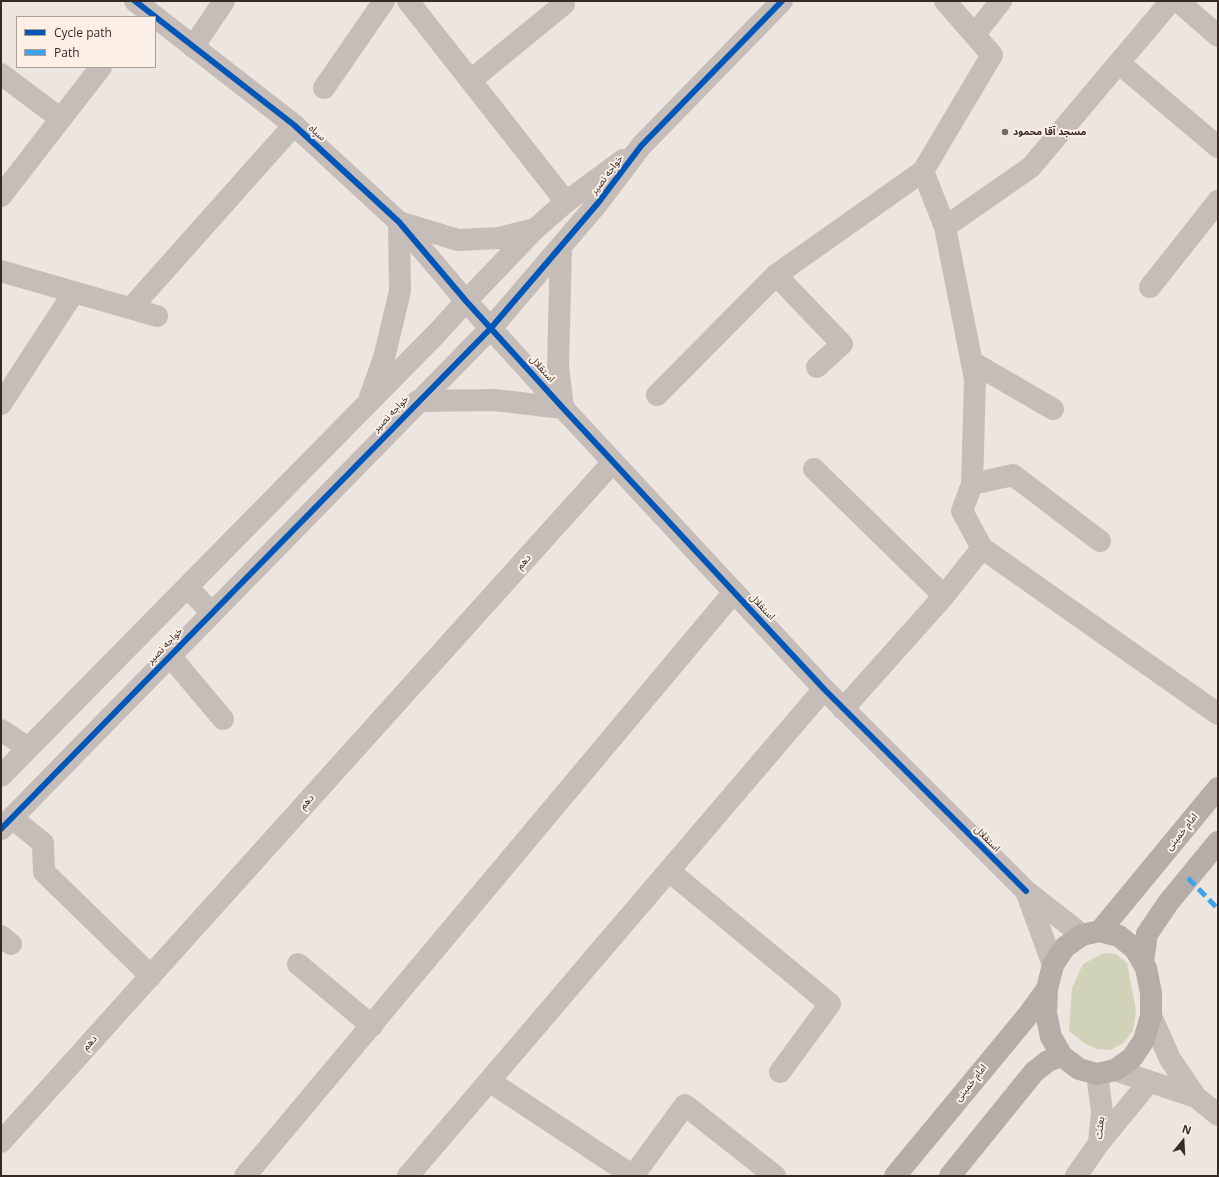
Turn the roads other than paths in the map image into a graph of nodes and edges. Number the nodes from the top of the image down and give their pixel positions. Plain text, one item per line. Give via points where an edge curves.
1 (224, 1) edge
2 (384, 1) edge
3 (408, 1) edge
4 (782, 1) edge
5 (946, 1) edge
6 (1001, 1) edge
7 (1172, 1) edge
8 (1178, 1) edge
9 (564, 4) dead end
10 (140, 9) edge
11 (150, 16) edge
12 (156, 20) edge
13 (975, 34) junction
14 (1218, 36) edge
15 (193, 47) junction
16 (1120, 64) junction
17 (100, 68) edge
18 (1, 74) edge
19 (472, 80) junction
20 (324, 88) dead end
21 (61, 119) junction
22 (294, 125) junction
23 (641, 146) junction
24 (1218, 147) edge
25 (923, 171) junction
26 (2, 194) edge
27 (1218, 200) edge
28 (566, 202) junction
29 (399, 222) junction
30 (945, 227) junction
31 (536, 229) junction
32 (561, 246) junction
33 (1, 272) edge
34 (776, 275) junction
35 (1150, 287) dead end
36 (74, 292) junction
37 (466, 301) junction
38 (131, 308) junction
39 (157, 316) dead end
40 (491, 328) junction
41 (972, 362) junction
42 (817, 367) dead end
43 (657, 395) dead end
44 (418, 401) junction
45 (1, 404) edge
46 (368, 404) junction
47 (563, 408) junction
48 (1053, 409) dead end
49 (613, 462) junction
50 (814, 469) dead end
51 (972, 484) junction
52 (1100, 541) dead end
53 (982, 548) junction
54 (187, 587) junction
55 (734, 592) junction
56 (944, 596) junction
57 (212, 612) junction
58 (170, 656) junction
59 (824, 689) junction
60 (843, 709) junction
61 (1218, 714) edge
62 (223, 719) dead end
63 (1, 730) edge
64 (28, 748) junction
65 (1, 776) edge
66 (1218, 788) edge
67 (6, 824) edge
68 (1218, 842) edge
69 (669, 871) junction
70 (1026, 891) junction
71 (1091, 933) junction
72 (1142, 962) junction
73 (298, 964) dead end
74 (1053, 965) junction
75 (151, 976) junction
76 (1046, 989) junction
77 (1151, 1016) junction
78 (372, 1026) junction
79 (1062, 1056) junction
80 (780, 1072) dead end
81 (1106, 1072) junction
82 (489, 1081) junction
83 (1149, 1082) junction
84 (1196, 1097) junction
85 (1218, 1115) edge
86 (1, 1142) edge
87 (1099, 1143) junction
88 (246, 1176) edge
89 (408, 1176) edge
90 (633, 1176) edge
91 (775, 1176) edge
92 (895, 1176) edge
93 (950, 1176) edge
94 (1076, 1176) edge

1 - 15 street
2 - 20 street
3 - 19 street
4 - 23 street, خواجه نصیر
5 - 13 street
6 - 13 street
7 - 16 street
8 - 14 street
9 - 19 street
10 - 11 street, سپاه
12 - 15 street, سپاه
13 - 25 street via 992,54
15 - 22 street, سپاه
16 - 24 street
16 - 30 street via 1032,167
17 - 21 street
18 - 21 street
19 - 28 street
21 - 26 street
22 - 29 street, سپاه
22 - 38 street
23 - 28 street, خواجه نصیر
23 - 32 street, خواجه نصیر via 598,203
25 - 30 street
25 - 34 street
27 - 35 street
28 - 31 street, خواجه نصیر
29 - 31 street via 458,240 499,238
29 - 37 street, سپاه
29 - 46 street via 400,291 384,358
30 - 41 street
31 - 37 street, خواجه نصیر
32 - 40 street, خواجه نصیر
32 - 47 street via 558,366
33 - 36 street
34 - 42 street via 842,344
34 - 43 street
36 - 38 street
36 - 45 street
37 - 40 street, استقلال
37 - 46 street, خواجه نصیر
38 - 39 street
40 - 44 street, خواجه نصیر
40 - 47 street, استقلال
41 - 48 street
41 - 51 street via 975,379
44 - 47 street via 494,400
44 - 57 street, خواجه نصیر
46 - 54 street, خواجه نصیر
47 - 49 street, استقلال
49 - 55 street, استقلال
49 - 75 street, دهم
50 - 56 street
51 - 52 street via 1013,475
51 - 53 street via 962,511
53 - 56 street
53 - 61 street
54 - 57 street
54 - 64 street, خواجه نصیر
55 - 59 street, استقلال
55 - 78 street
56 - 60 street
57 - 58 street, خواجه نصیر
58 - 62 street
58 - 67 street, خواجه نصیر
59 - 60 street, استقلال
59 - 69 street
60 - 70 street, استقلال
63 - 64 street
64 - 65 street, خواجه نصیر
66 - 71 main road, امام خمینی
67 - 75 street via 43,843 44,872
68 - 72 main road via 1168,903 1147,934
69 - 80 street via 830,1004
69 - 82 street
70 - 71 street, استقلال
70 - 74 street
71 - 72 main road via 1119,936 1135,949
71 - 74 main road via 1065,947
72 - 77 main road via 1146,968 1151,993
73 - 78 street
74 - 76 main road
75 - 86 street, دهم
76 - 79 main road via 1046,1013 1051,1037
76 - 92 main road, امام خمینی via 1029,1014
77 - 81 main road via 1144,1040 1132,1058
77 - 84 street via 1170,1059
78 - 88 street
79 - 81 main road via 1079,1069
79 - 93 main road via 1048,1060 1034,1072
81 - 83 street
81 - 87 street, بعثت
82 - 89 street
82 - 90 street
83 - 84 street
83 - 87 street
84 - 85 street
87 - 94 street, بعثت
90 - 91 street via 685,1105

